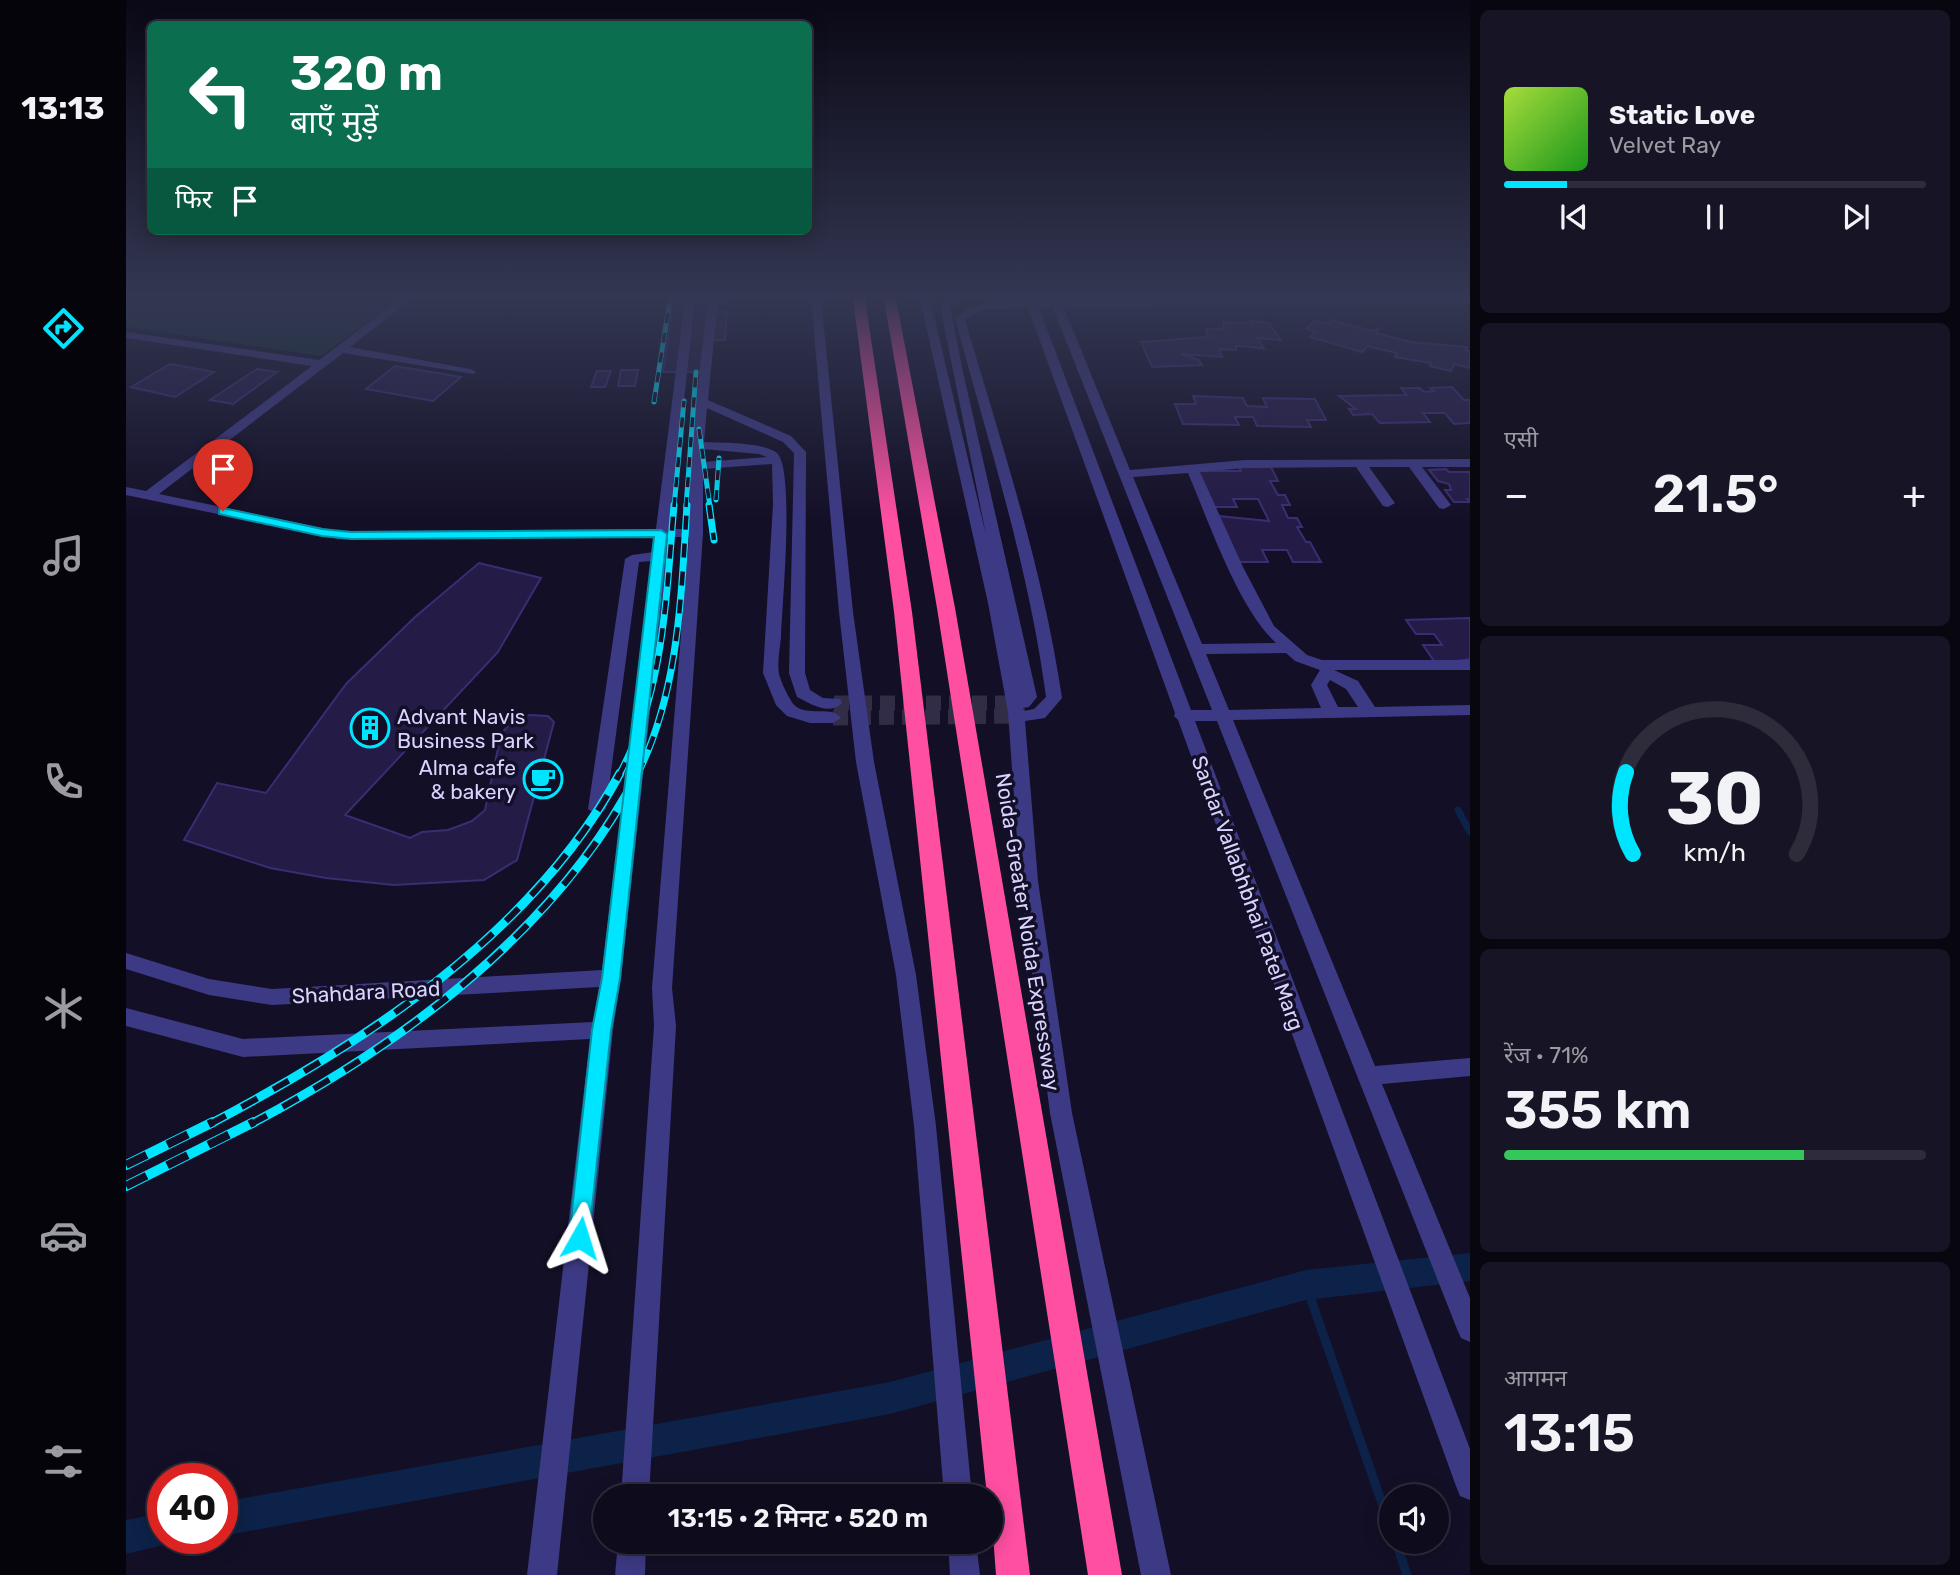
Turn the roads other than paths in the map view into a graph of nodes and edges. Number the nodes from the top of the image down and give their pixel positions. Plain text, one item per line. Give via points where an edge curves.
1 (310, 372) edge
2 (681, 372) edge
3 (705, 372) edge
4 (823, 372) edge
5 (869, 372) edge
6 (903, 372) edge
7 (942, 372) edge
8 (957, 372) edge
9 (975, 372) edge
10 (1057, 372) edge
11 (1085, 372) edge
12 (702, 402) junction
13 (780, 436) junction
14 (698, 440) junction
15 (775, 460) junction
16 (1412, 463) junction
17 (1470, 463) edge
18 (1359, 464) junction
19 (697, 466) junction
20 (1192, 467) junction
21 (1127, 474) junction
22 (126, 491) edge
23 (149, 495) junction
24 (1388, 503) dead end
25 (1444, 505) dead end
26 (696, 533) junction
27 (661, 534) junction
28 (659, 556) junction
29 (1288, 648) junction
30 (1195, 649) junction
31 (1470, 665) edge
32 (1324, 668) junction
33 (1470, 710) edge
34 (1370, 712) junction
35 (1332, 713) junction
36 (1220, 715) junction
37 (1182, 716) junction
38 (597, 809) dead end
39 (126, 961) edge
40 (611, 978) junction
41 (126, 1017) edge
42 (602, 1030) junction
43 (1470, 1066) edge
44 (1370, 1082) junction
45 (1470, 1329) edge
46 (636, 1484) edge
47 (957, 1484) edge
48 (1470, 1486) edge
49 (631, 1554) edge
50 (963, 1554) edge
51 (542, 1575) edge
52 (630, 1575) edge
53 (965, 1575) edge
54 (1013, 1575) edge
55 (1105, 1575) edge
56 (1156, 1575) edge

1 - 23 street
2 - 27 street
3 - 12 street
4 - 47 street via 865,762 906,975 925,1126
5 - 54 highway via 903,612
6 - 55 highway, Noida-Greater Noida Expressway
7 - 56 street via 1016,712 1029,881 1061,1113
8 - 9 street via 1029,697 1024,709 1039,714 1054,698 1047,647 1029,562
10 - 37 street, Sardar Vallabhbhai Patel Marg
11 - 21 street, Sardar Vallabhbhai Patel Marg
12 - 13 street
12 - 14 street
13 - 14 street
13 - 15 street via 800,452 797,673 803,693 833,710 810,718 784,705 771,673 780,504
14 - 15 street via 761,450
14 - 19 street
15 - 19 street
16 - 17 street
16 - 18 street
16 - 25 street
18 - 20 street
18 - 24 street
19 - 26 street
20 - 21 street
20 - 29 street via 1242,579 1268,628
21 - 30 street, Sardar Vallabhbhai Patel Marg
22 - 23 street
23 - 27 street via 338,535
26 - 27 street
26 - 46 street via 662,988 665,1026 656,1198
27 - 28 street
28 - 38 street via 632,559
28 - 40 street
29 - 30 street
29 - 32 street
30 - 36 street, Sardar Vallabhbhai Patel Marg
31 - 32 street
32 - 34 street via 1352,685
32 - 35 street via 1319,685
33 - 34 street
34 - 35 street
35 - 36 street
36 - 37 street
36 - 44 street, Sardar Vallabhbhai Patel Marg
37 - 48 street, Sardar Vallabhbhai Patel Marg
39 - 40 street, Shahdara Road via 209,987 272,997
40 - 42 street
41 - 42 street via 243,1048
42 - 51 street
43 - 44 street
44 - 45 street, Sardar Vallabhbhai Patel Marg
49 - 52 street
50 - 53 street

